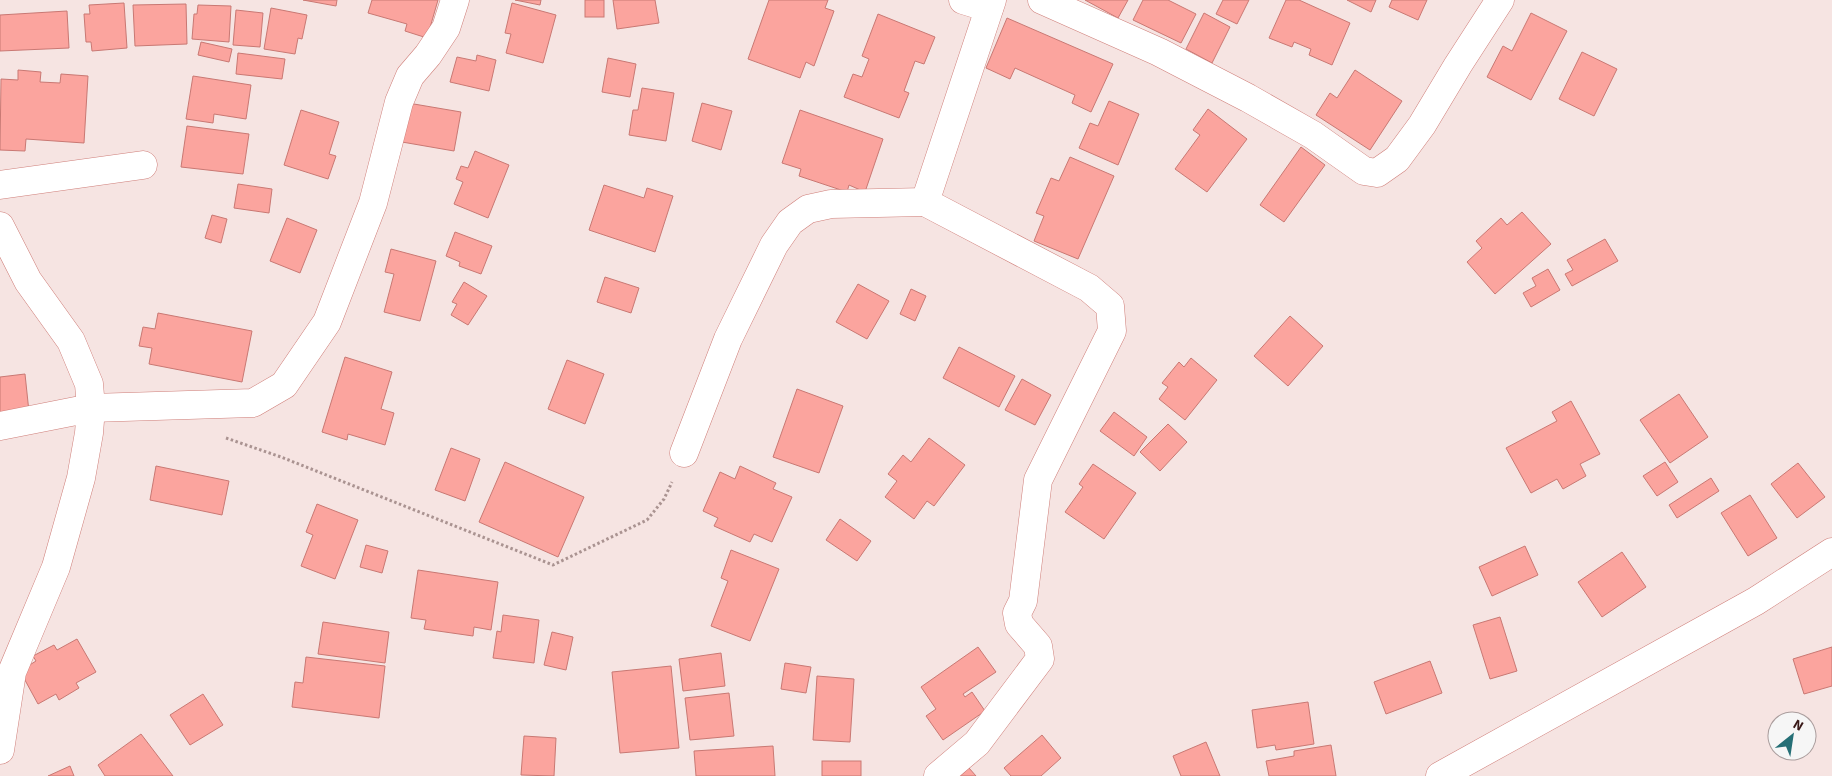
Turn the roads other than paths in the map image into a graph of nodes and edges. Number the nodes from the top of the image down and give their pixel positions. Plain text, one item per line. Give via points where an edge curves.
1 (455, 0) edge
2 (963, 0) edge
3 (1042, 0) edge
4 (1500, 0) edge
5 (991, 4) edge
6 (143, 166) dead end
7 (0, 185) edge
8 (925, 202) junction
9 (0, 226) edge
10 (91, 408) junction
11 (0, 426) edge
12 (684, 453) road end
13 (1832, 552) edge
14 (0, 750) edge
15 (938, 776) edge
16 (1440, 776) edge

1 - 10 street via 446,28 410,76 399,102 373,203 327,322 284,386 252,403
2 - 5 street
3 - 4 street via 1159,52 1313,135 1364,171 1377,173 1397,159 1422,125
5 - 8 street
6 - 7 street
8 - 12 street via 831,204 808,209 790,222 774,245 728,339
8 - 15 street via 1089,288 1110,306 1112,331 1038,480 1023,601 1017,613 1018,624 1038,646 1040,659 977,743
9 - 10 street via 28,281 71,341 89,384
10 - 11 street
10 - 14 street via 90,433 81,478 56,567 12,672
13 - 16 street via 1756,601

